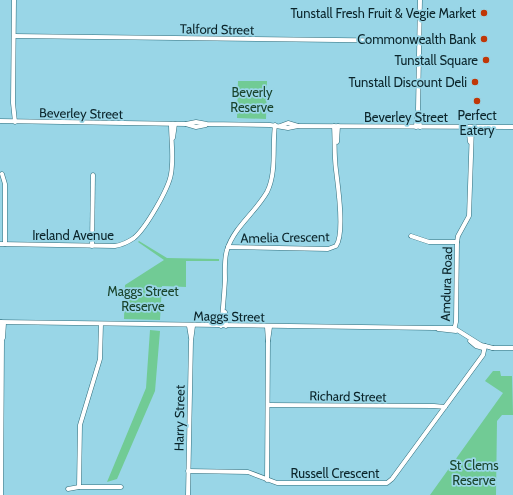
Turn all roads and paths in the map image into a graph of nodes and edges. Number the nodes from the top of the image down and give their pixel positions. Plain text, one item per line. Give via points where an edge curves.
1 (14, 0) edge
2 (420, 0) edge
3 (14, 36) junction
4 (419, 41) junction
5 (0, 121) edge
6 (13, 122) junction
7 (173, 124) junction
8 (270, 125) junction
9 (277, 126) junction
10 (336, 126) junction
11 (418, 127) junction
12 (470, 127) junction
13 (513, 128) edge
14 (273, 141) junction
15 (2, 174) dead end
16 (93, 175) dead end
17 (411, 236) dead end
18 (457, 242) junction
19 (2, 244) edge
20 (92, 246) junction
21 (228, 247) junction
22 (2, 322) edge
23 (101, 324) junction
24 (191, 326) junction
25 (224, 326) junction
26 (269, 327) junction
27 (455, 330) junction
28 (485, 347) junction
29 (513, 348) edge
30 (268, 405) junction
31 (428, 406) junction
32 (445, 407) junction
33 (442, 412) junction
34 (188, 472) junction
35 (267, 480) junction
36 (79, 487) junction
37 (120, 487) dead end
38 (68, 489) dead end
39 (1, 495) edge
40 (188, 495) edge

1 - 3 street
2 - 4 street
3 - 4 street, Talford Street
3 - 6 street
4 - 11 street
5 - 6 street, Beverley Street
6 - 7 street, Beverley Street
7 - 8 street, Beverley Street via 196,127 207,124
7 - 20 street, Ireland Avenue via 172,173 168,185 140,232 130,241 119,245
8 - 9 street, Beverley Street
8 - 14 street
9 - 10 street, Beverley Street
9 - 14 street
10 - 11 street, Beverley Street
10 - 21 street, Amelia Crescent via 336,170 340,199 339,240 336,246 328,249
11 - 12 street, Beverley Street
12 - 13 street, Beverley Street
12 - 18 street, Amdura Road via 469,216
14 - 21 street via 269,187
15 - 19 street via 5,184
16 - 20 street
17 - 18 street via 429,242
18 - 27 street, Amdura Road
19 - 20 street, Ireland Avenue
21 - 25 street
22 - 23 street, Maggs Street
22 - 39 street
23 - 24 street, Maggs Street
23 - 36 street via 100,359 80,425
24 - 25 street, Maggs Street
24 - 34 street, Harry Street
25 - 26 street, Maggs Street
26 - 27 street, Maggs Street
26 - 30 street
27 - 28 street via 476,346
28 - 29 street
28 - 32 street, Russell Crescent via 483,355
30 - 31 street, Richard Street
30 - 35 street
31 - 32 street, Richard Street
31 - 33 street, Richard Street
32 - 33 street, Russell Crescent
33 - 35 street, Russell Crescent via 387,483 277,483
34 - 35 street, Russell Crescent via 248,472
34 - 40 street, Harry Street
36 - 37 street
36 - 38 street

